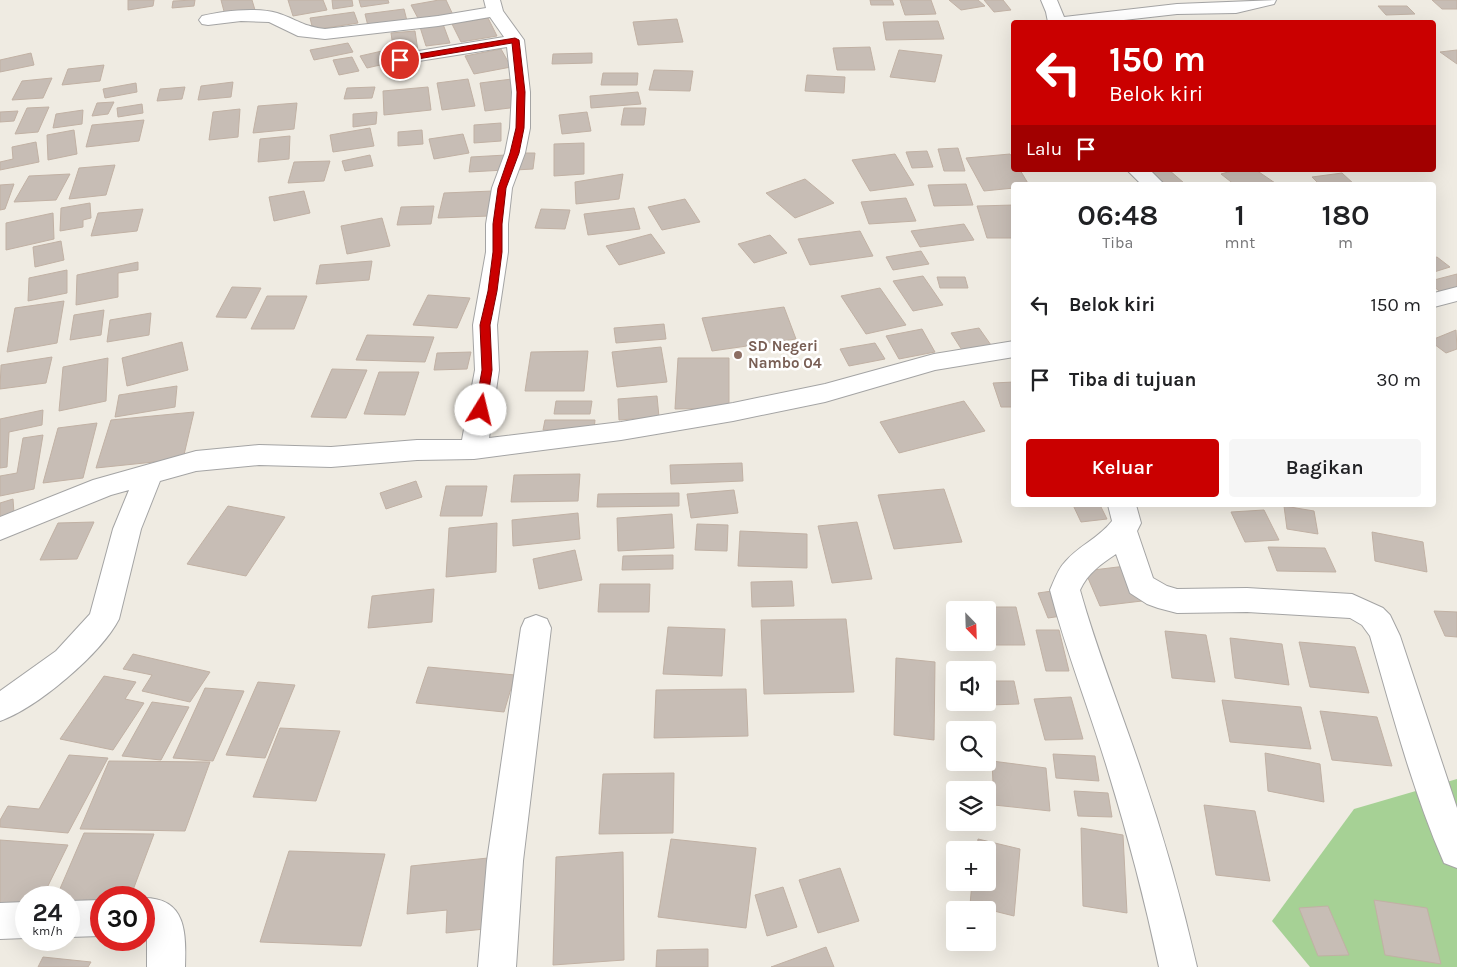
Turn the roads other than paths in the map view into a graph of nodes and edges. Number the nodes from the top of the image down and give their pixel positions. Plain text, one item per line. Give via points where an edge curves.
1 (1050, 0) edge
2 (1268, 0) edge
3 (494, 6) edge
4 (208, 20) dead end
5 (1056, 20) edge
6 (1083, 20) edge
7 (515, 40) junction
8 (400, 60) dead end
9 (1139, 172) edge
10 (1151, 182) edge
11 (1457, 294) edge
12 (1436, 299) edge
13 (1011, 349) edge
14 (474, 449) junction
15 (150, 474) junction
16 (1122, 518) edge
17 (0, 528) edge
18 (536, 628) dead end
19 (0, 707) edge
20 (1457, 852) edge
21 (155, 917) edge
22 (0, 920) edge
23 (15, 920) edge
24 (166, 967) edge
25 (497, 967) edge
26 (1178, 967) edge

1 - 5 street
2 - 6 street via 1236,8 1177,9
3 - 4 street via 438,21 325,34 304,32 271,17
3 - 7 street
7 - 8 street
7 - 14 street via 521,92 520,128 502,188 497,252 485,325 487,370
9 - 10 street
11 - 12 street
13 - 14 street via 934,362 825,392 733,412 621,431
14 - 15 street via 331,457 259,456 196,461
15 - 17 street via 103,487
15 - 19 street via 126,529 104,619 67,660
16 - 20 street via 1141,585 1158,596 1177,601 1247,600 1352,606 1368,611 1379,622 1385,636 1433,792
16 - 26 street via 1113,541 1074,571 1065,590 1124,771 1168,921
18 - 25 street via 505,861
21 - 24 street via 165,925
22 - 23 street

